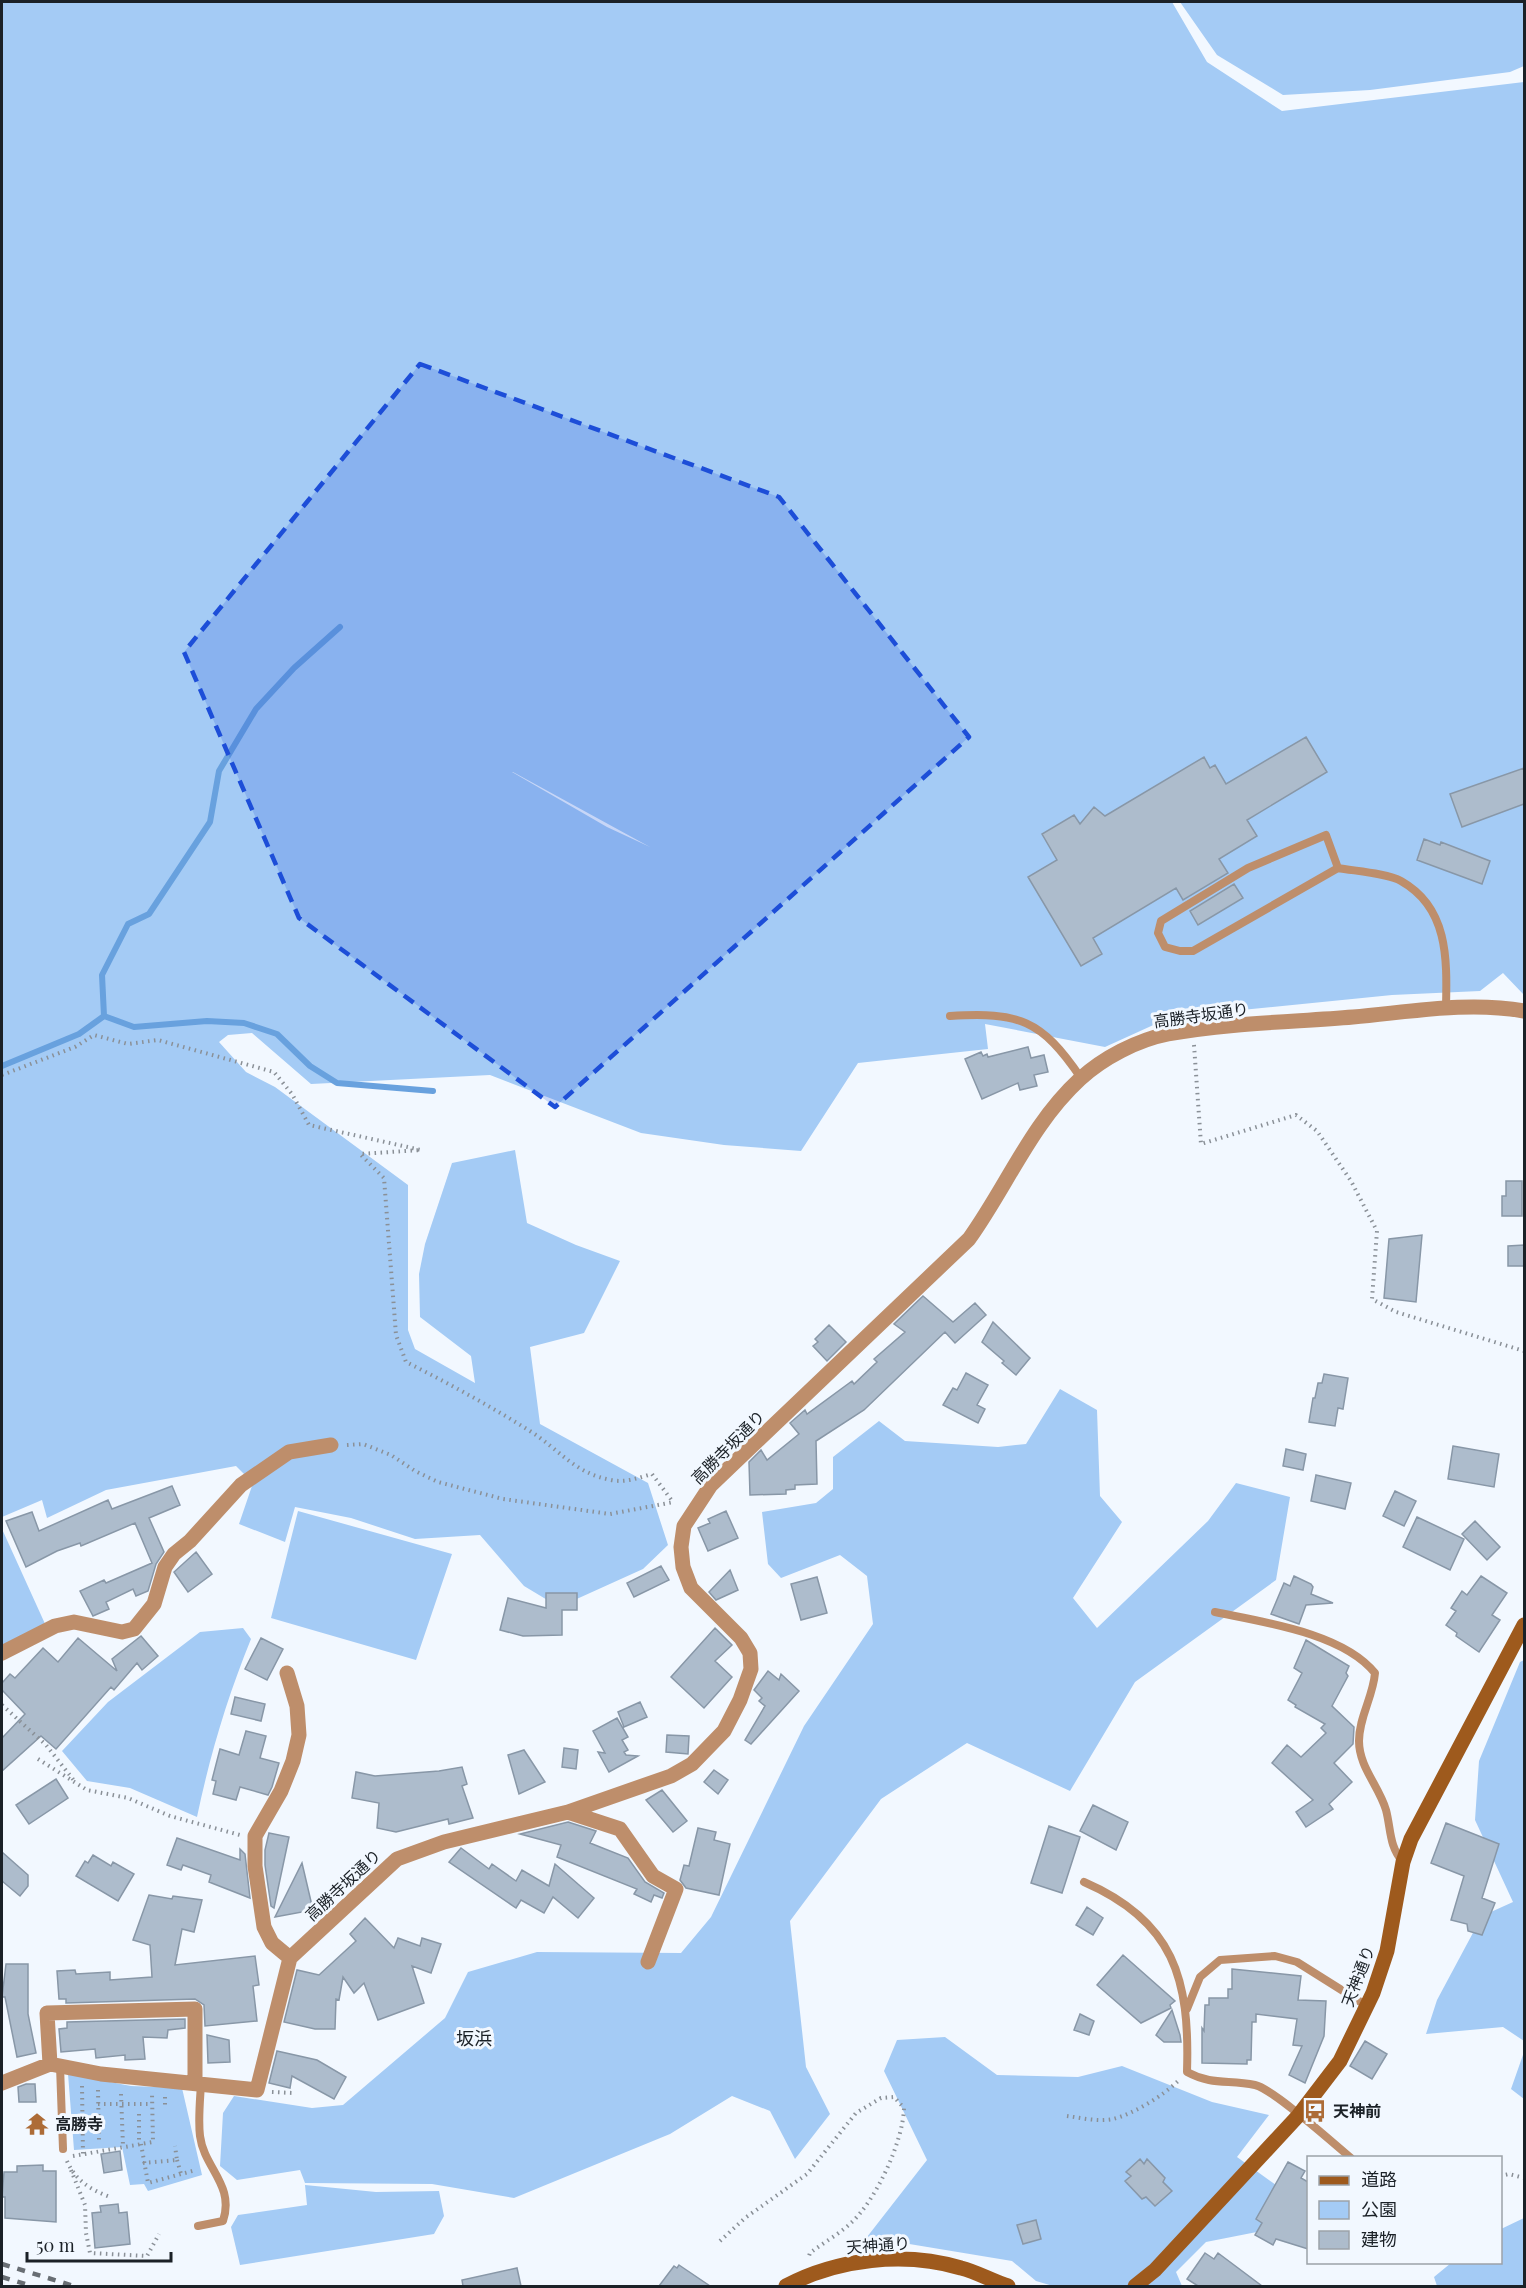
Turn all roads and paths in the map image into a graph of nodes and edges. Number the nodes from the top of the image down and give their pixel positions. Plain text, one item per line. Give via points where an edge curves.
1 (1338, 868) junction
2 (1446, 1008) junction
3 (1524, 1011) edge
4 (950, 1016) dead end
5 (1193, 1031) junction
6 (2, 1075) edge
7 (1081, 1078) junction
8 (1524, 1351) edge
9 (331, 1445) joint
10 (673, 1502) junction
11 (695, 1506) junction
12 (1215, 1612) dead end
13 (1524, 1625) edge
14 (2, 1653) edge
15 (287, 1673) dead end
16 (2, 1706) edge
17 (38, 1759) dead end
18 (76, 1784) junction
19 (568, 1812) junction
20 (255, 1840) junction
21 (1403, 1862) junction
22 (1084, 1882) dead end
23 (290, 1958) junction
24 (648, 1962) dead end
25 (1367, 2006) junction
26 (1186, 2009) junction
27 (55, 2065) junction
28 (1187, 2072) junction
29 (81, 2079) dead end
30 (2, 2083) edge
31 (98, 2083) dead end
32 (198, 2083) junction
33 (152, 2092) dead end
34 (121, 2094) dead end
35 (98, 2104) junction
36 (121, 2104) junction
37 (152, 2104) junction
38 (139, 2114) dead end
39 (1067, 2116) dead end
40 (1298, 2116) junction
41 (99, 2140) dead end
42 (140, 2144) junction
43 (123, 2146) junction
44 (175, 2146) dead end
45 (63, 2149) dead end
46 (83, 2155) junction
47 (1350, 2156) edge
48 (177, 2160) junction
49 (143, 2163) junction
50 (71, 2170) junction
51 (196, 2170) dead end
52 (181, 2174) junction
53 (1502, 2176) edge
54 (1524, 2178) edge
55 (110, 2197) dead end
56 (198, 2226) dead end
57 (159, 2234) dead end
58 (720, 2241) dead end
59 (793, 2283) edge
60 (1008, 2286) edge
61 (1135, 2286) edge

1 - 1 lane via 1326,835 1248,868 1161,921 1158,933 1165,947 1193,951
1 - 2 lane via 1400,880 1423,898 1441,925
2 - 3 street, 高勝寺坂通り via 1498,1006
2 - 5 street, 高勝寺坂通り
4 - 7 lane via 994,1014 1018,1018 1061,1049
5 - 7 street, 高勝寺坂通り via 1144,1041 1110,1057
5 - 8 path via 1201,1144 1296,1115 1317,1131 1351,1181 1377,1232 1372,1299 1396,1312
6 - 10 path via 75,1047 94,1035 128,1044 158,1040 274,1072 309,1125 421,1150 360,1154 384,1178 396,1335 405,1362 532,1432 576,1468 611,1480 627,1481 652,1474
7 - 11 street, 高勝寺坂通り via 1041,1122 969,1239 711,1485
9 - 10 path via 363,1444 438,1482 503,1499 610,1514
9 - 14 street via 289,1452 241,1485 190,1542 174,1554 165,1567 154,1604 134,1629 122,1632 74,1622 55,1626
10 - 11 path
11 - 19 street, 高勝寺坂通り via 684,1526 683,1567 691,1588 741,1638 750,1653 751,1669 740,1700 724,1731 692,1764 671,1776
12 - 21 lane via 1324,1640 1365,1661 1375,1673 1359,1742 1363,1764 1377,1785 1386,1811 1394,1852
13 - 21 street, 天神通り via 1411,1839
15 - 20 street via 297,1706 299,1735 281,1791
16 - 18 path via 46,1745
17 - 18 path
18 - 20 path
19 - 23 street, 高勝寺坂通り via 444,1842 397,1859
19 - 24 street via 620,1829 653,1876 676,1889
20 - 23 street via 264,1927 272,1943
21 - 25 street, 天神通り via 1387,1952
22 - 26 lane via 1112,1894 1152,1925 1168,1949
23 - 32 street via 257,2090
25 - 26 lane via 1297,1962 1275,1956 1220,1960 1200,1977
25 - 40 street, 天神通り via 1340,2061
26 - 28 lane
27 - 30 street
27 - 32 street via 101,2074
27 - 32 street via 47,2013 195,2009
27 - 45 lane
28 - 39 path via 1172,2087 1114,2119
28 - 40 lane via 1203,2081 1255,2085 1272,2092
29 - 46 path
31 - 35 path
32 - 56 lane via 200,2138 228,2206 223,2221
33 - 37 path
34 - 36 path
35 - 36 path
35 - 41 path
36 - 37 path
36 - 43 path
37 - 42 path via 153,2142
38 - 42 path
40 - 47 lane
40 - 61 street, 天神通り via 1155,2270
42 - 43 path
42 - 49 path
43 - 46 path
44 - 48 path
46 - 50 path via 66,2157
48 - 49 path
48 - 52 path
49 - 52 path via 147,2183
50 - 55 path via 91,2190
50 - 57 path via 85,2205 90,2253 147,2256
51 - 52 path
53 - 54 path
58 - 59 path via 807,2174 856,2113 881,2098 894,2097 904,2108 896,2151 851,2223 810,2253
59 - 60 street, 天神通り via 835,2266 916,2259 960,2267

